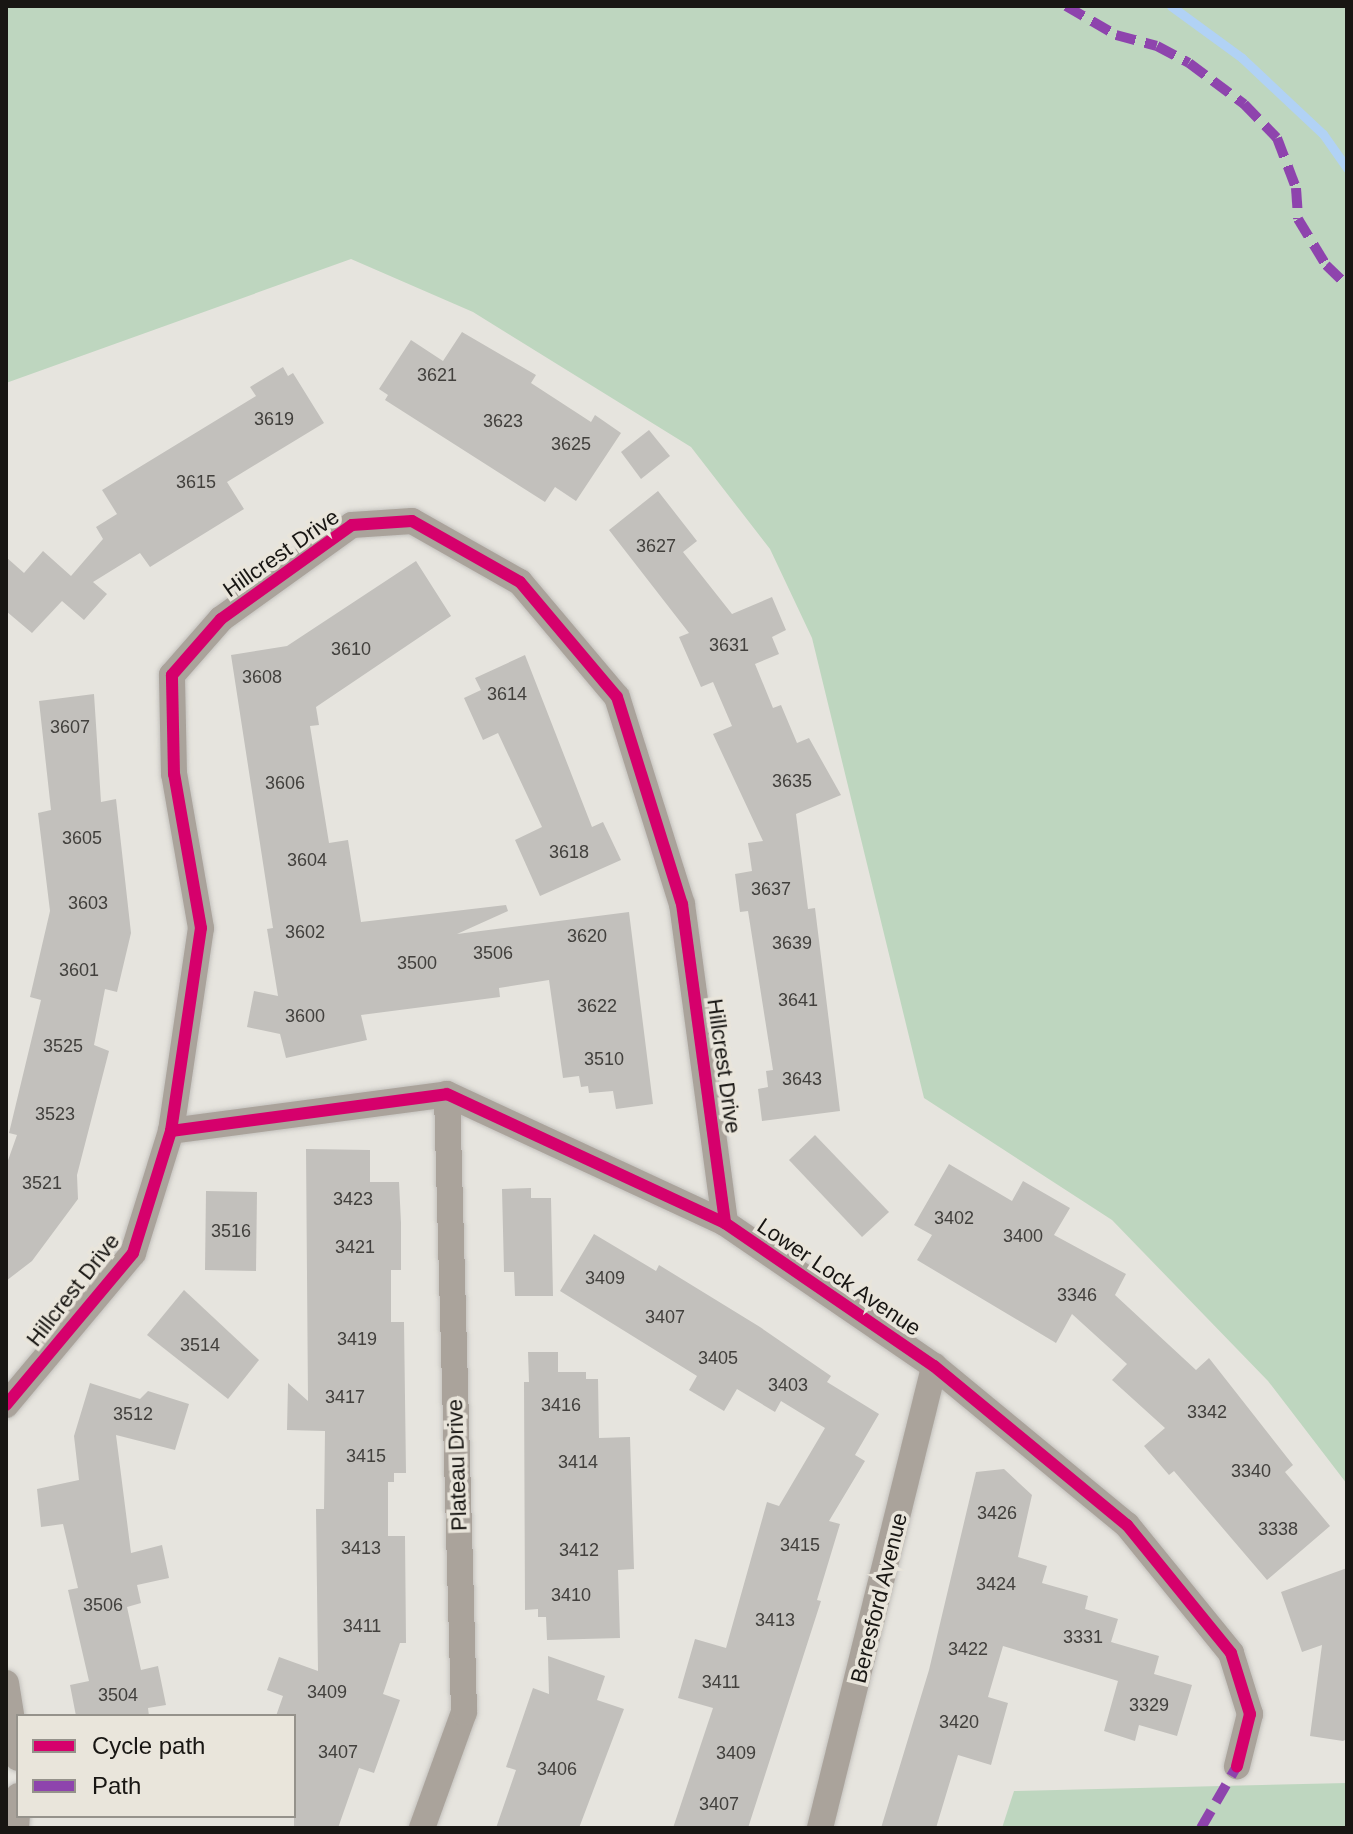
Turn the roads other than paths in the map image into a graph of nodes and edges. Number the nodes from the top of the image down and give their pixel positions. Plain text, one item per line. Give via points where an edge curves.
1 (447, 1094) junction
2 (171, 1131) junction
3 (725, 1223) junction
4 (934, 1366) junction
5 (6, 1405) edge
6 (6, 1683) edge
7 (16, 1746) edge
8 (1237, 1766) dead end
9 (422, 1828) edge
10 (820, 1828) edge

1 - 2 street
1 - 3 street, Lower Lock Avenue
1 - 9 street, Plateau Drive via 464,1712
2 - 3 street, Hillcrest Drive via 201,928 174,774 172,675 221,619 352,525 412,521 520,582 617,697 682,904
2 - 5 street, Hillcrest Drive via 133,1253
3 - 4 street, Lower Lock Avenue
4 - 8 street, Lower Lock Avenue via 1127,1525 1231,1653 1250,1714
4 - 10 street, Beresford Avenue
6 - 7 street

